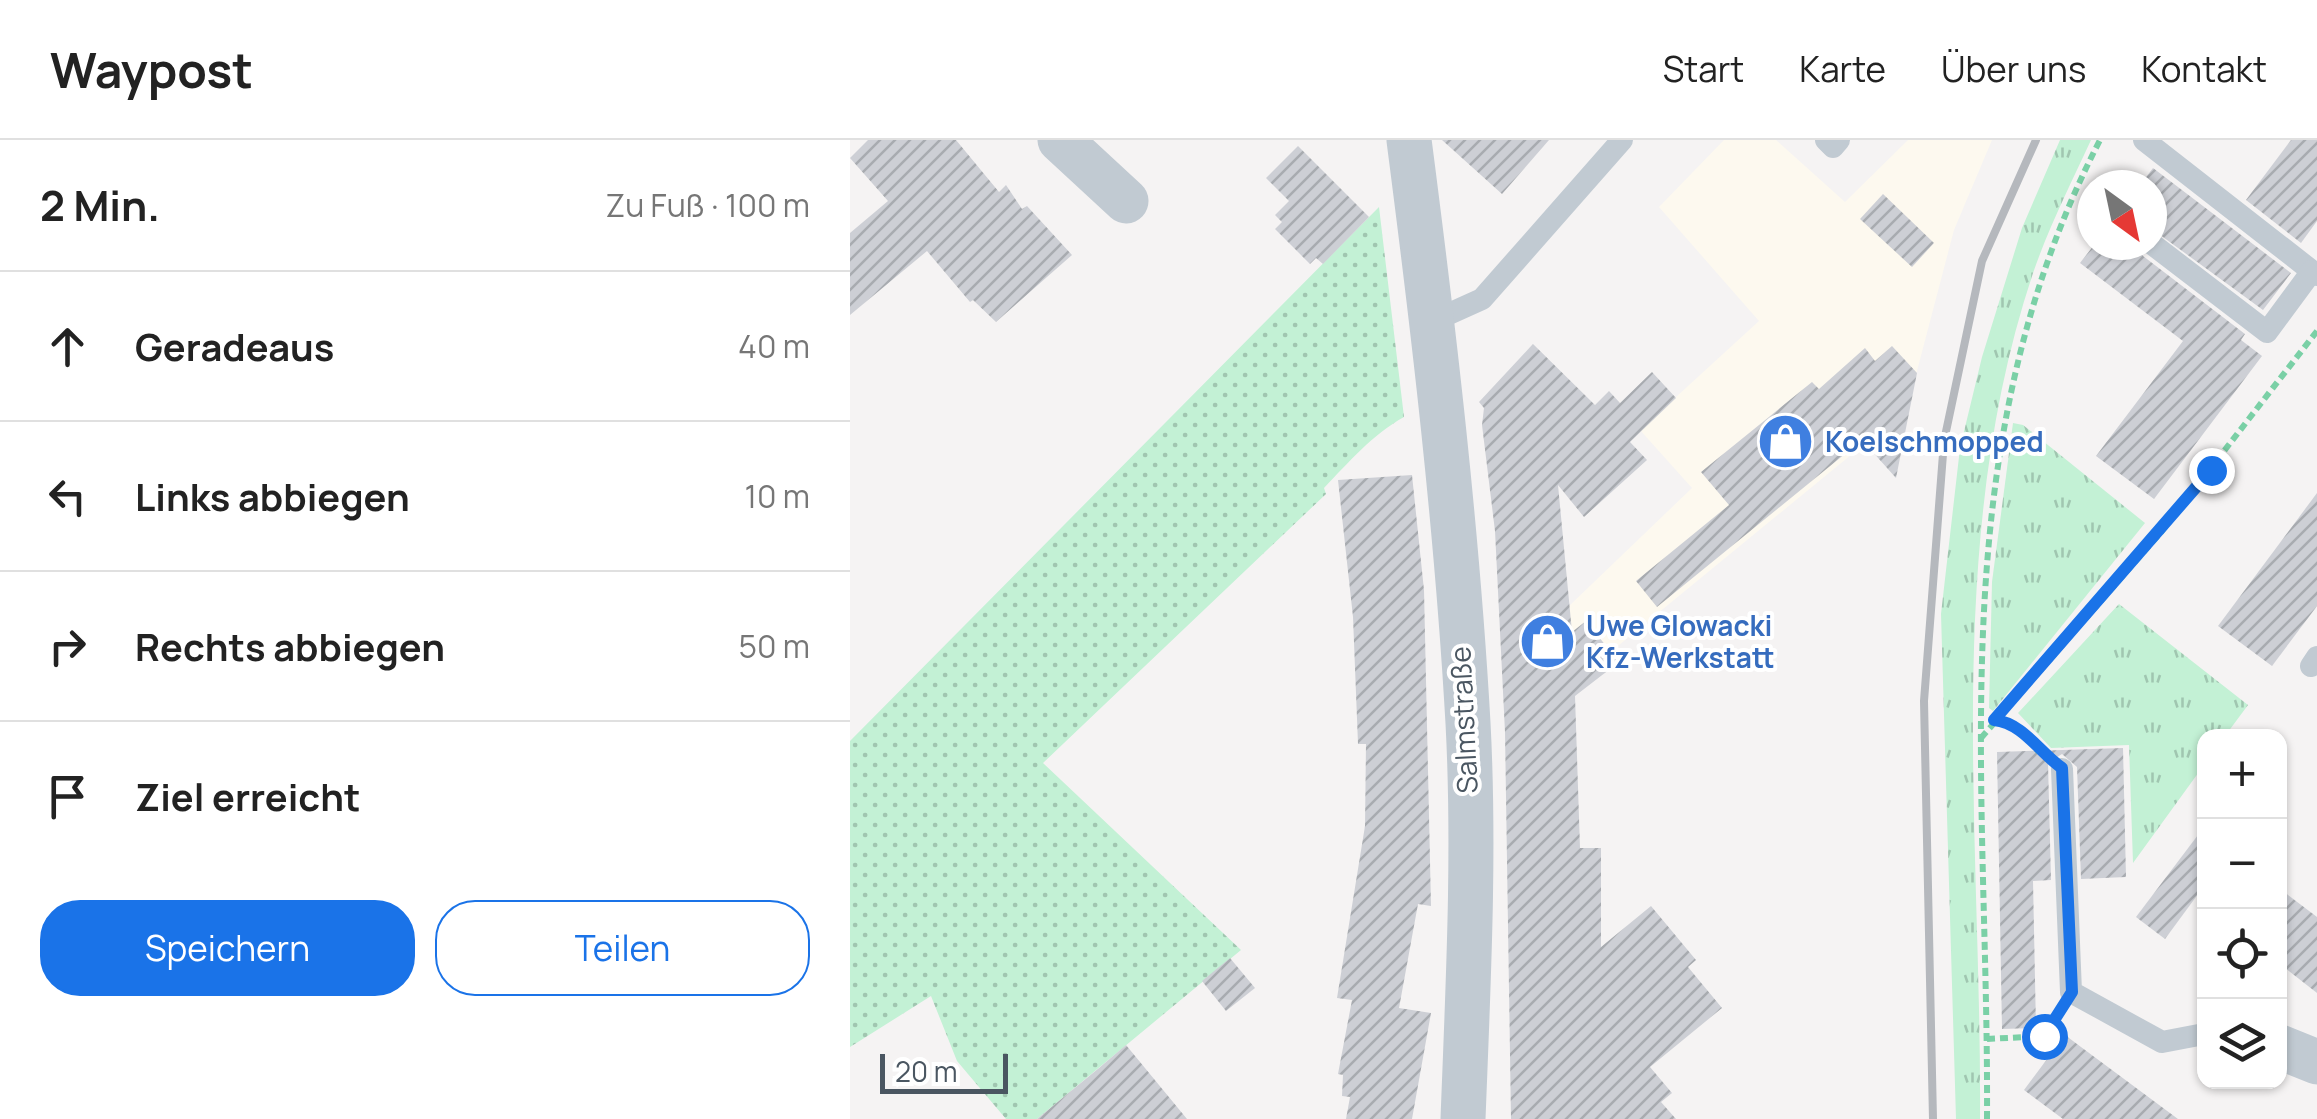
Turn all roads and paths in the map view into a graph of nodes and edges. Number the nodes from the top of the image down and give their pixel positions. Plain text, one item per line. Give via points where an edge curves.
1 (1060, 140) edge
2 (1408, 140) edge
3 (1622, 140) edge
4 (1826, 140) edge
5 (1839, 140) edge
6 (2100, 140) edge
7 (2144, 140) edge
8 (1126, 201) dead end
9 (2167, 255) edge
10 (2314, 273) edge
11 (1431, 322) junction
12 (2317, 331) edge
13 (1994, 720) junction
14 (1980, 740) junction
15 (2062, 768) joint
16 (2072, 992) junction
17 (2197, 1035) edge
18 (1987, 1039) junction
19 (2287, 1050) edge
20 (2317, 1062) edge
21 (1463, 1119) edge
22 (1986, 1119) edge

1 - 8 street
2 - 11 street, Salmstraße
3 - 11 lane via 1482,299
4 - 5 lane via 1833,147
6 - 14 path via 2079,180 2011,377 1984,604
7 - 10 lane
9 - 10 lane via 2267,332
11 - 21 street, Salmstraße via 1468,724
12 - 13 path via 2162,530
13 - 14 path
13 - 15 path via 2018,728
14 - 18 path
15 - 16 lane
16 - 17 lane via 2162,1042
16 - 18 path via 2044,1036
18 - 22 path
19 - 20 street

